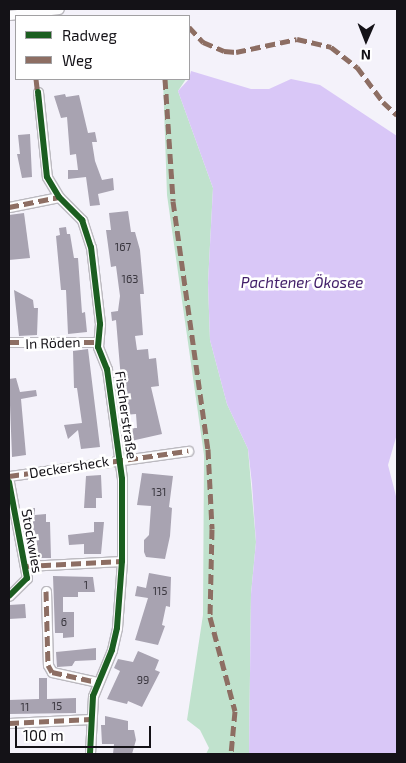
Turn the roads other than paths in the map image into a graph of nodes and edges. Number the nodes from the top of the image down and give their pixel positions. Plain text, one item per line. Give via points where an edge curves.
1 (59, 9) edge
2 (9, 15) edge
3 (38, 92) dead end
4 (59, 197) junction
5 (9, 207) edge
6 (98, 342) junction
7 (9, 343) edge
8 (188, 450) dead end
9 (120, 459) junction
10 (9, 476) edge
11 (9, 482) edge
12 (122, 561) junction
13 (26, 566) junction
14 (46, 590) dead end
15 (9, 596) edge
16 (97, 682) junction
17 (91, 719) junction
18 (9, 723) edge
19 (90, 754) edge

1 - 2 street
3 - 4 street, Fischerstraße via 48,176
4 - 5 street
4 - 6 street, Fischerstraße via 74,209 88,234 100,324
6 - 7 street, In Röden
6 - 9 street, Fischerstraße via 107,369
8 - 9 street, Deckersheck
9 - 10 street, Deckersheck
9 - 12 street, Fischerstraße
11 - 13 street, Stockwies
12 - 13 street
12 - 16 street, Fischerstraße via 117,628 112,650
13 - 15 street, Stockwies via 26,582
14 - 16 street via 48,665 52,672
16 - 17 street, Fischerstraße
17 - 18 street
17 - 19 street, Fischerstraße

